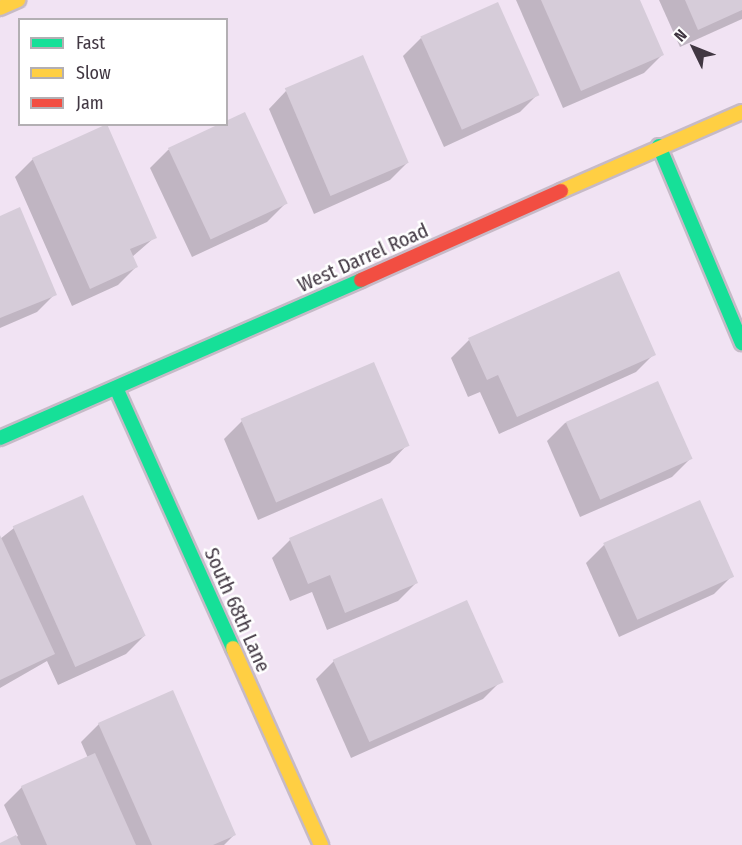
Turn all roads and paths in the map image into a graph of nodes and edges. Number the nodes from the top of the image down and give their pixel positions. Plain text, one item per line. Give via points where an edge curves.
1 (18, 0) edge
2 (0, 8) edge
3 (742, 112) edge
4 (659, 146) junction
5 (742, 343) edge
6 (117, 390) junction
7 (0, 438) edge
8 (321, 845) edge

1 - 2 street
3 - 4 street, West Darrel Road
4 - 5 street
4 - 6 street, West Darrel Road
6 - 7 street, West Darrel Road
6 - 8 street, South 68th Lane

